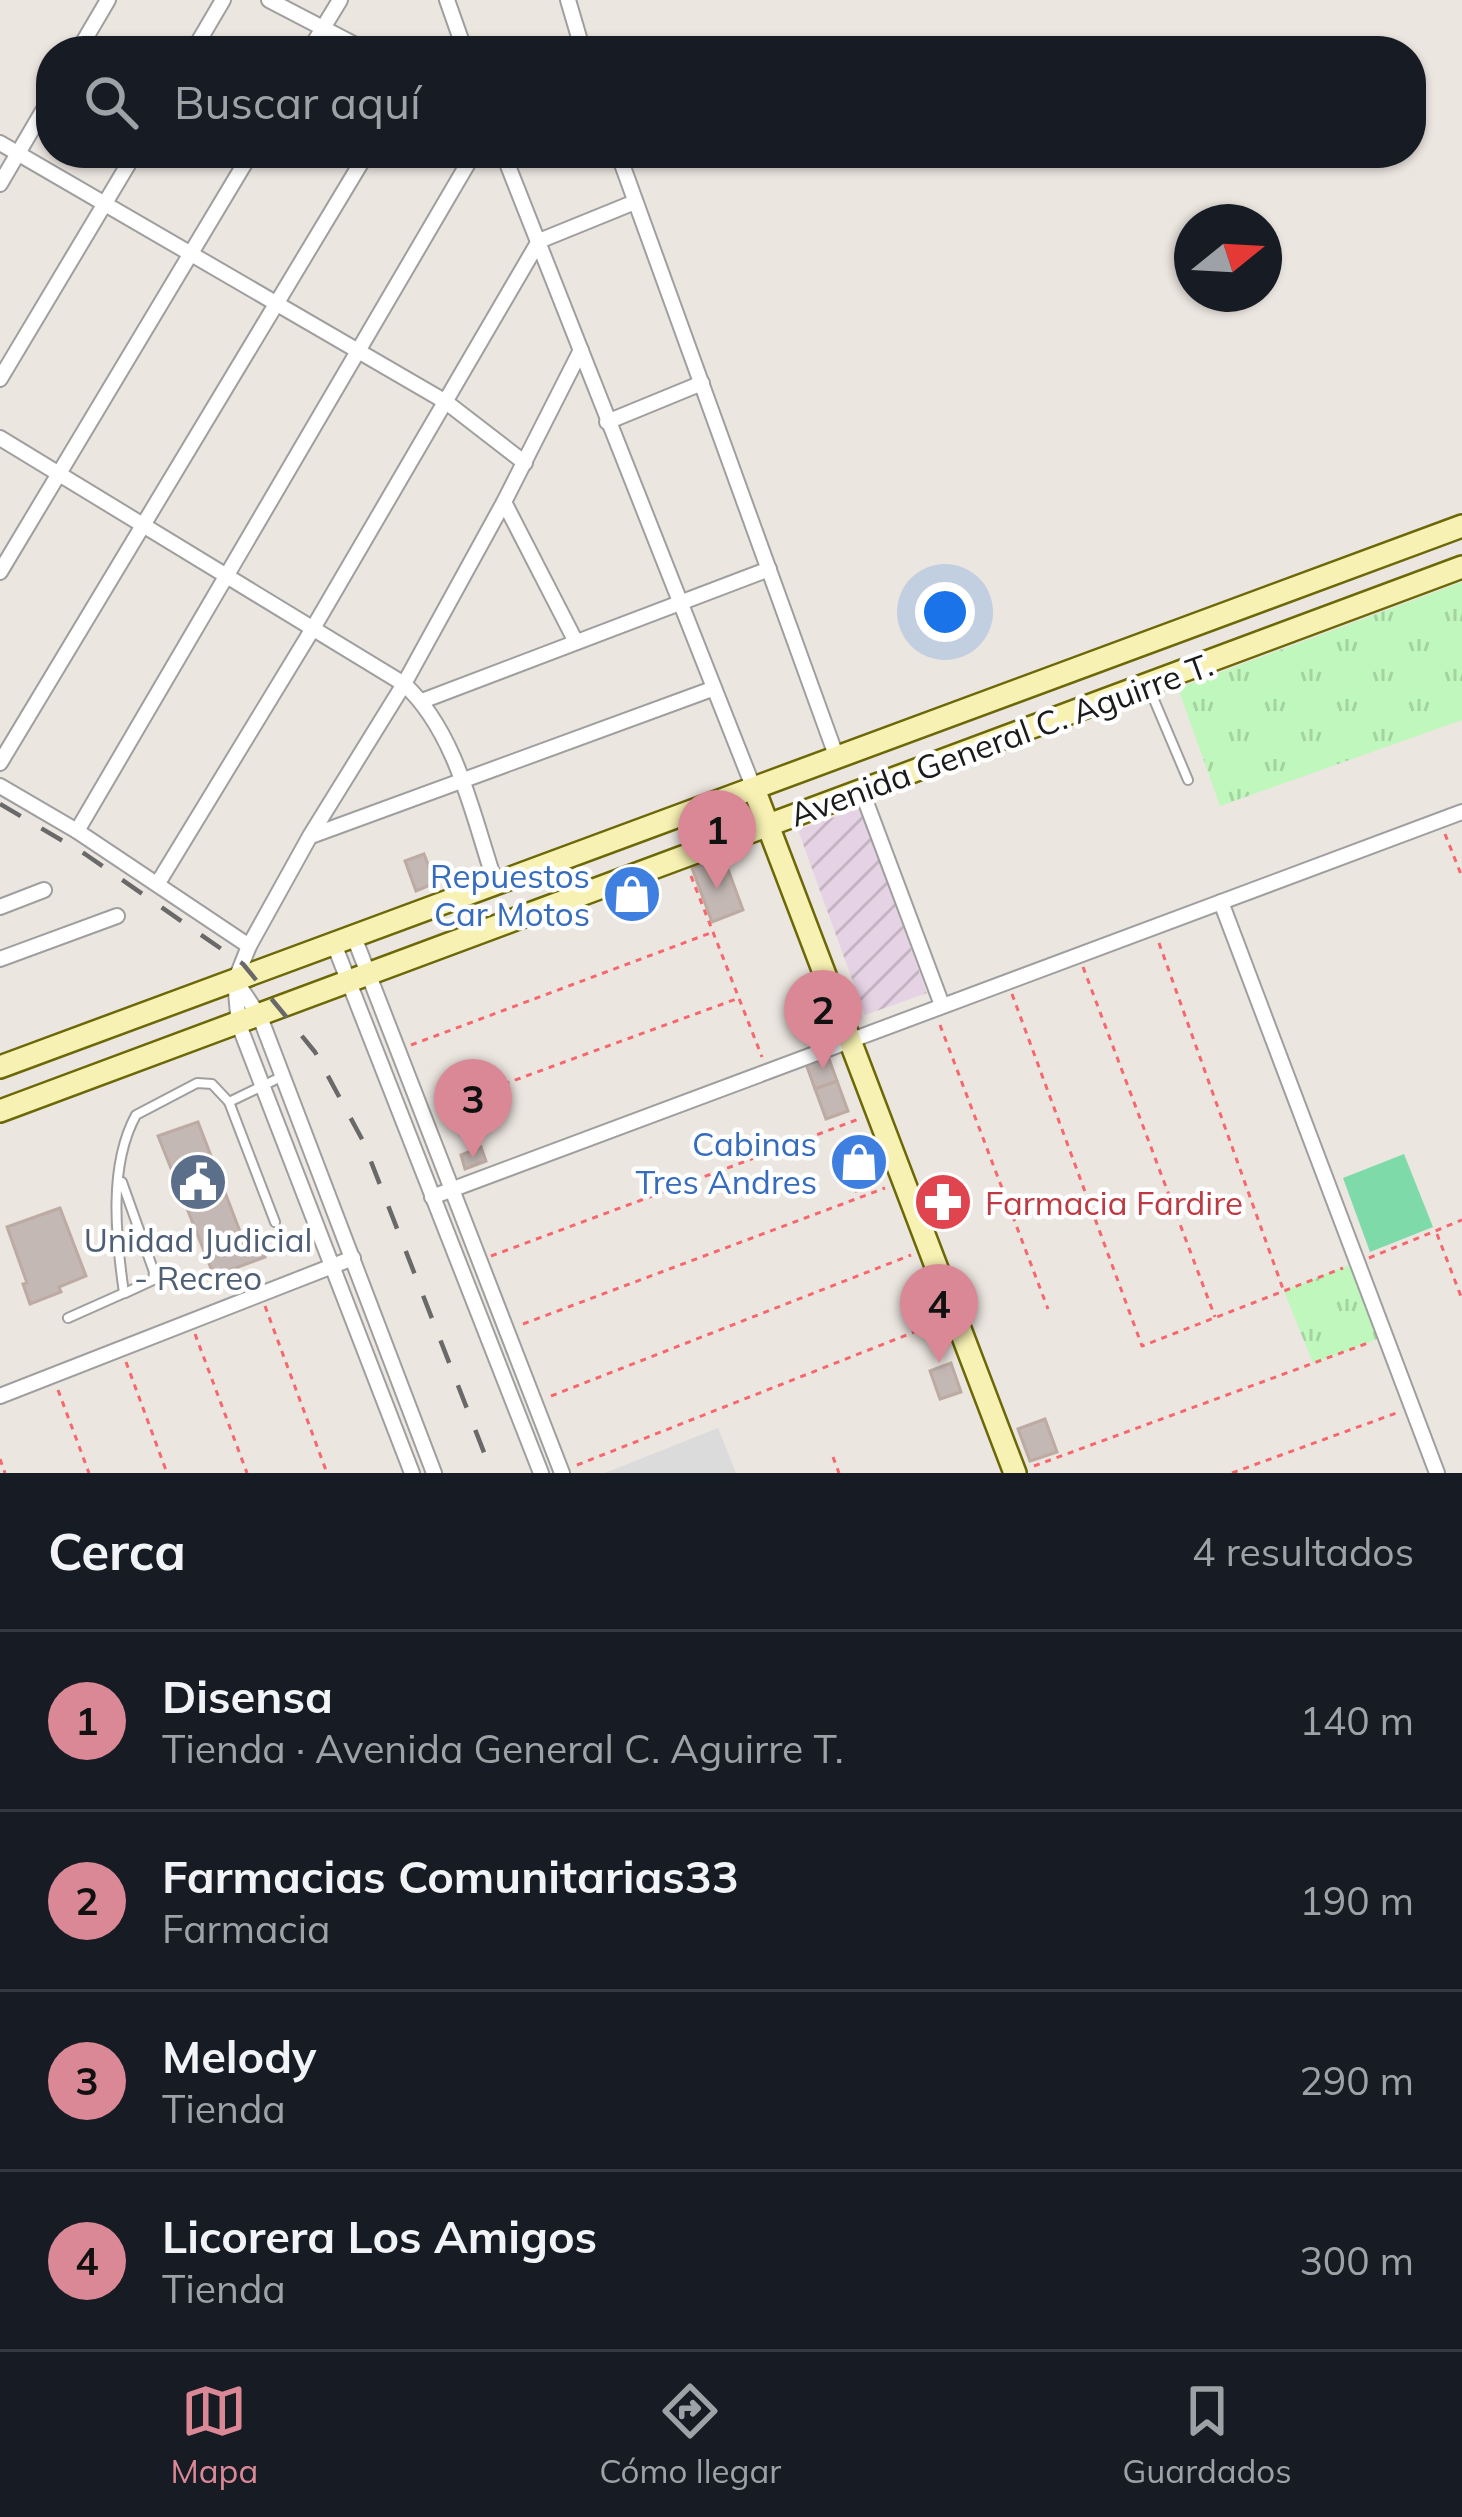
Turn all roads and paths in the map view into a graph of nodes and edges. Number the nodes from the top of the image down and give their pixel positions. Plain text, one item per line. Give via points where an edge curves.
1 (108, 0) edge
2 (223, 0) edge
3 (269, 0) edge
4 (340, 0) edge
5 (446, 0) edge
6 (568, 0) edge
7 (323, 27) junction
8 (87, 36) edge
9 (202, 36) edge
10 (318, 36) edge
11 (340, 36) edge
12 (459, 36) edge
13 (579, 36) edge
14 (36, 123) edge
15 (0, 143) edge
16 (18, 154) junction
17 (36, 165) edge
18 (42, 168) edge
19 (126, 168) edge
20 (242, 168) edge
21 (358, 168) edge
22 (465, 168) edge
23 (509, 168) edge
24 (623, 168) edge
25 (0, 184) edge
26 (635, 202) junction
27 (105, 205) junction
28 (539, 241) junction
29 (193, 255) junction
30 (277, 304) junction
31 (581, 350) junction
32 (360, 352) junction
33 (0, 380) edge
34 (702, 382) junction
35 (446, 402) junction
36 (607, 422) junction
37 (0, 438) edge
38 (525, 463) junction
39 (58, 474) junction
40 (504, 502) junction
41 (146, 526) junction
42 (1462, 526) edge
43 (1462, 567) edge
44 (769, 569) junction
45 (0, 572) edge
46 (225, 576) junction
47 (679, 601) junction
48 (1218, 616) junction
49 (312, 630) junction
50 (576, 642) junction
51 (1233, 655) junction
52 (404, 685) junction
53 (1149, 686) junction
54 (712, 689) junction
55 (422, 701) junction
56 (837, 758) junction
57 (0, 763) edge
58 (1188, 780) dead end
59 (461, 782) junction
60 (0, 786) edge
61 (754, 789) junction
62 (861, 789) junction
63 (1462, 812) edge
64 (1440, 821) junction
65 (767, 823) junction
66 (76, 830) junction
67 (310, 836) junction
68 (682, 856) junction
69 (1462, 877) edge
70 (158, 883) junction
71 (495, 883) junction
72 (44, 890) dead end
73 (1221, 902) junction
74 (0, 907) edge
75 (117, 916) dead end
76 (1153, 927) junction
77 (713, 932) junction
78 (344, 941) junction
79 (249, 946) junction
80 (1078, 955) junction
81 (0, 959) edge
82 (359, 978) junction
83 (236, 981) junction
84 (1007, 981) junction
85 (739, 998) junction
86 (938, 1006) junction
87 (249, 1021) junction
88 (849, 1039) junction
89 (398, 1049) junction
90 (0, 1066) edge
91 (767, 1070) junction
92 (283, 1076) junction
93 (262, 1086) junction
94 (230, 1102) junction
95 (0, 1111) edge
96 (877, 1112) junction
97 (423, 1114) junction
98 (119, 1174) junction
99 (904, 1181) junction
100 (452, 1189) junction
101 (431, 1197) junction
102 (1462, 1220) edge
103 (275, 1222) dead end
104 (1436, 1231) junction
105 (929, 1247) junction
106 (353, 1258) junction
107 (480, 1261) junction
108 (1358, 1262) junction
109 (332, 1267) junction
110 (1284, 1291) junction
111 (124, 1293) junction
112 (261, 1296) junction
113 (1462, 1300) edge
114 (1048, 1309) dead end
115 (955, 1316) junction
116 (1215, 1317) junction
117 (68, 1318) dead end
118 (192, 1324) junction
119 (507, 1330) junction
120 (1385, 1336) junction
121 (121, 1349) junction
122 (53, 1376) junction
123 (0, 1396) edge
124 (535, 1402) junction
125 (1412, 1408) junction
126 (833, 1457) dead end
127 (0, 1459) edge
128 (433, 1469) edge
129 (1026, 1469) edge
130 (4, 1472) edge
131 (562, 1472) edge
132 (89, 1473) edge
133 (167, 1473) edge
134 (247, 1473) edge
135 (327, 1473) edge
136 (413, 1473) edge
137 (541, 1473) edge
138 (839, 1473) edge
139 (1232, 1473) edge
140 (1437, 1473) edge

1 - 8 street
2 - 9 street
3 - 7 street
4 - 7 street
5 - 12 street
6 - 13 street
7 - 10 street
7 - 11 street
14 - 16 street
15 - 16 street
16 - 17 street
16 - 25 street
18 - 27 street
19 - 27 street
20 - 29 street
21 - 30 street
22 - 32 street
23 - 28 street
24 - 26 street
26 - 28 street
26 - 34 street
27 - 29 street
27 - 33 street
28 - 31 street
28 - 35 street
29 - 30 street
29 - 39 street
30 - 32 street
30 - 41 street
31 - 36 street
31 - 38 street
32 - 35 street
32 - 46 street
34 - 36 street
34 - 44 street
35 - 38 street
35 - 49 street
36 - 47 street
37 - 39 street
38 - 40 street
39 - 41 street
39 - 45 street
40 - 50 street
40 - 52 street
41 - 46 street
41 - 57 street
42 - 48 street, Avenida General C. Aguirre T.
43 - 51 street, Avenida General C. Aguirre T.
44 - 47 street
44 - 56 street
46 - 49 street
46 - 66 street
47 - 50 street
47 - 54 street
48 - 51 street
48 - 56 street, Avenida General C. Aguirre T.
49 - 52 street
49 - 70 street
50 - 55 street
51 - 53 street, Avenida General C. Aguirre T.
52 - 55 street
52 - 67 street
53 - 58 lane
53 - 62 street, Avenida General C. Aguirre T.
54 - 59 street
54 - 61 street
55 - 59 street
56 - 61 street, Avenida General C. Aguirre T.
59 - 67 street
59 - 71 street
60 - 66 street
61 - 65 street
61 - 71 street, Avenida General C. Aguirre T.
62 - 65 street, Avenida General C. Aguirre T.
62 - 86 street
63 - 64 street
64 - 69 path
64 - 73 street
65 - 68 street, Avenida General C. Aguirre T.
65 - 88 street
66 - 70 street
67 - 79 street
68 - 77 path
68 - 82 street, Avenida General C. Aguirre T.
70 - 79 street
71 - 78 street, Avenida General C. Aguirre T.
72 - 74 street
73 - 76 street
73 - 108 street
75 - 81 street
76 - 80 street
76 - 110 path
77 - 85 path
77 - 89 path
78 - 82 street
78 - 83 street, Avenida General C. Aguirre T.
79 - 83 street
80 - 84 street
80 - 116 path
82 - 87 street, Avenida General C. Aguirre T.
82 - 89 street
82 - 101 street
83 - 87 street
83 - 87 street
83 - 90 street, Avenida General C. Aguirre T.
84 - 86 street
84 - 116 path via 1142,1346
85 - 91 path
85 - 97 path
86 - 88 street
86 - 114 path
87 - 92 street
87 - 93 street
87 - 95 street, Avenida General C. Aguirre T.
88 - 91 street
88 - 96 street
89 - 97 street
91 - 100 street
92 - 93 lane
92 - 106 street
93 - 94 lane
93 - 109 street
94 - 98 lane via 212,1084 197,1083 136,1115
94 - 103 lane
96 - 99 street
96 - 107 path
97 - 100 street
98 - 111 lane
98 - 111 lane via 154,1272
99 - 105 street
99 - 119 path
100 - 101 street
100 - 107 street
101 - 137 street
102 - 104 path
104 - 108 path
104 - 113 path
105 - 115 street
105 - 124 path
106 - 109 street
106 - 128 street
107 - 119 street
108 - 110 path
108 - 120 street
109 - 112 street
109 - 136 street
110 - 116 path
111 - 117 lane
112 - 118 street
112 - 135 path
115 - 129 street
115 - 131 path
118 - 121 street
118 - 134 path
119 - 124 street
120 - 125 street
120 - 129 path
121 - 122 street
121 - 133 path
122 - 123 street
122 - 132 path
124 - 131 street
125 - 139 path
125 - 140 street
126 - 138 path
127 - 130 path
128 - 136 street

